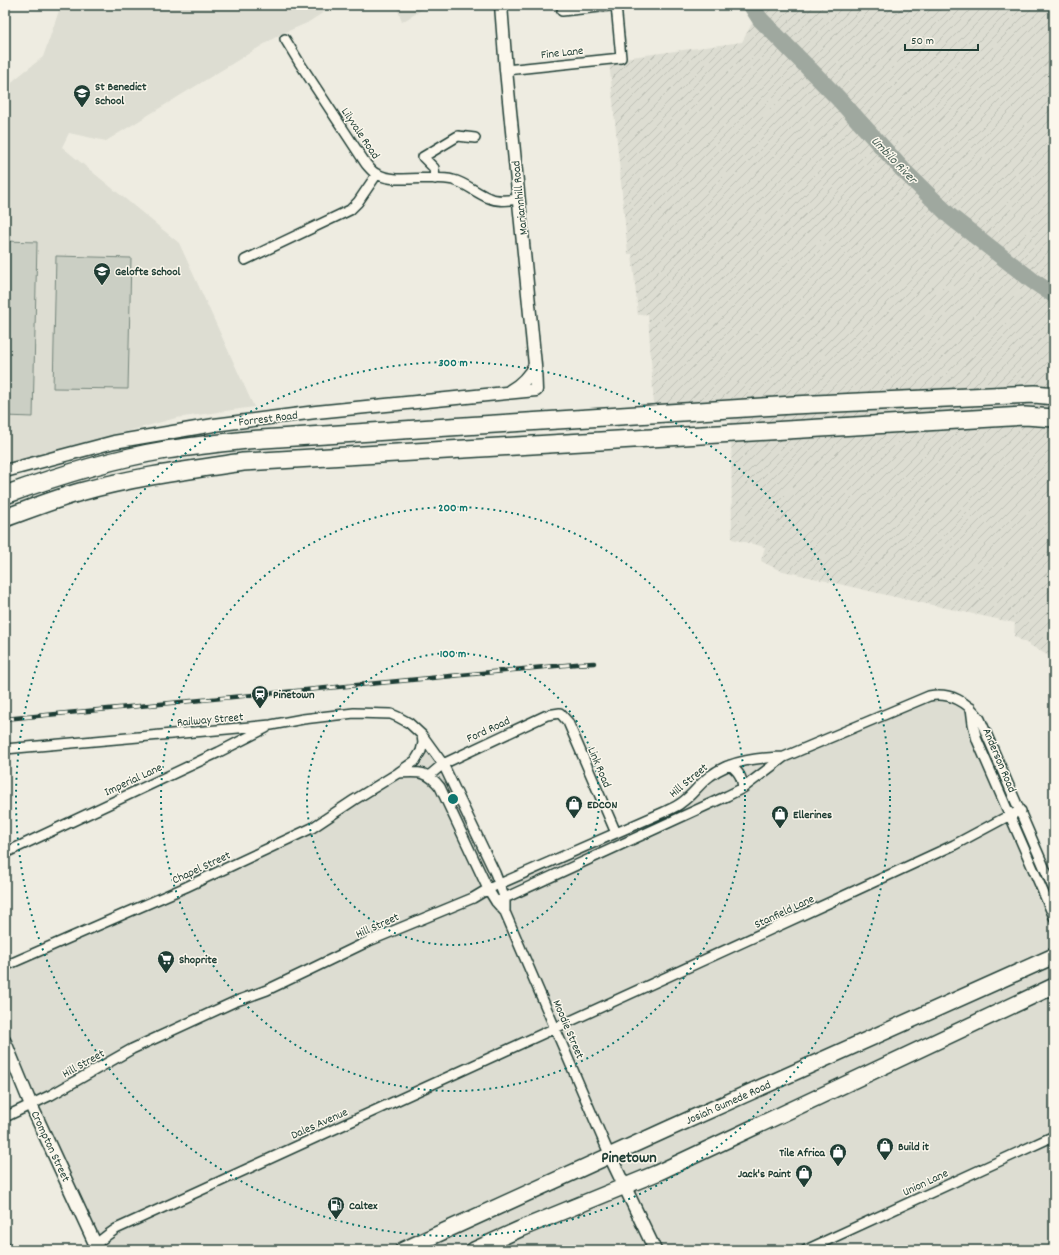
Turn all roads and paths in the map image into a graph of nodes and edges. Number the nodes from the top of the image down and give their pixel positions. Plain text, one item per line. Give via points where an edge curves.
1 (501, 5) edge
2 (617, 5) edge
3 (562, 11) dead end
4 (285, 39) dead end
5 (506, 70) junction
6 (475, 138) dead end
7 (377, 174) junction
8 (435, 178) junction
9 (519, 199) junction
10 (245, 260) dead end
11 (535, 365) junction
12 (536, 390) joint
13 (508, 393) junction
14 (1054, 396) edge
15 (1054, 418) edge
16 (125, 458) junction
17 (5, 471) edge
18 (5, 485) edge
19 (5, 495) edge
20 (5, 518) edge
21 (971, 708) junction
22 (560, 713) joint
23 (271, 725) junction
24 (422, 735) junction
25 (5, 749) edge
26 (784, 757) junction
27 (443, 764) junction
28 (730, 765) junction
29 (398, 773) junction
30 (430, 775) junction
31 (743, 788) junction
32 (1021, 811) junction
33 (1010, 815) junction
34 (616, 833) junction
35 (5, 853) edge
36 (499, 884) junction
37 (488, 889) junction
38 (1054, 890) edge
39 (506, 898) junction
40 (496, 902) junction
41 (505, 912) junction
42 (1054, 917) edge
43 (1054, 956) edge
44 (5, 966) edge
45 (1054, 986) edge
46 (556, 1028) junction
47 (5, 1042) edge
48 (31, 1105) junction
49 (5, 1117) edge
50 (1054, 1136) edge
51 (610, 1156) junction
52 (626, 1186) junction
53 (5, 1246) edge
54 (95, 1248) edge
55 (7, 1250) edge
56 (403, 1250) edge
57 (474, 1250) edge
58 (655, 1250) edge
59 (806, 1250) edge

1 - 5 street, Mariannhill Road
2 - 3 street
2 - 5 street, Fine Lane via 621,58
4 - 7 street, Lilyvale Road via 366,164
5 - 9 street, Mariannhill Road
6 - 8 street via 458,136 423,157 434,168
7 - 8 street, Lilyvale Road via 395,178
7 - 10 street via 350,210
8 - 9 street, Lilyvale Road via 454,180 497,200
9 - 11 street, Mariannhill Road
11 - 12 street, Mariannhill Road
11 - 13 street via 528,378
12 - 13 street, Forrest Road
13 - 17 street, Forrest Road via 316,412 214,426 114,442
14 - 16 highway via 1035,394 793,405 247,440 165,450
15 - 20 highway via 1025,416 243,462 126,481 80,492
16 - 18 highway via 93,461
16 - 19 highway
21 - 26 street, Hill Street via 962,701 944,694 929,696
21 - 32 street, Anderson Road via 983,725
21 - 33 street, Anderson Road via 977,740
22 - 27 street, Ford Road via 547,715
22 - 34 street, Link Road via 568,722
23 - 24 street, Railway Street via 354,713 386,714 409,723
23 - 25 street, Railway Street
23 - 35 street, Imperial Lane
24 - 27 street, Railway Street
24 - 29 street, Chapel Street via 419,756
26 - 28 street, Hill Street via 755,759
26 - 31 street, Hill Street
27 - 30 street, Ford Road
27 - 36 street
28 - 31 street via 740,775
28 - 34 street, Hill Street via 710,776 680,804
29 - 30 street
29 - 44 street, Chapel Street via 312,828 186,887
30 - 37 street, Moodie Street via 443,792
31 - 39 street, Hill Street
32 - 33 street, Stanfield Lane
32 - 38 street, Anderson Road
33 - 42 street, Anderson Road
33 - 46 street, Stanfield Lane via 954,845
34 - 36 street, Hill Street
36 - 37 street, Hill Street
36 - 39 street
37 - 40 street, Moodie Street
37 - 48 street, Hill Street via 473,898 369,941 267,990 234,1002 139,1046
39 - 40 street, Hill Street
39 - 41 street, Moodie Street
40 - 41 street, Moodie Street
41 - 46 street, Moodie Street
43 - 51 main road, Josiah Gumede Road
45 - 52 main road
46 - 51 street, Moodie Street
46 - 54 street, Dales Avenue via 116,1229
47 - 48 street, Crompton Street
48 - 49 street, Hill Street
48 - 54 street, Crompton Street
50 - 59 street, Union Lane
51 - 52 street
51 - 56 main road, Josiah Gumede Road
52 - 57 main road
52 - 58 street
53 - 55 street

